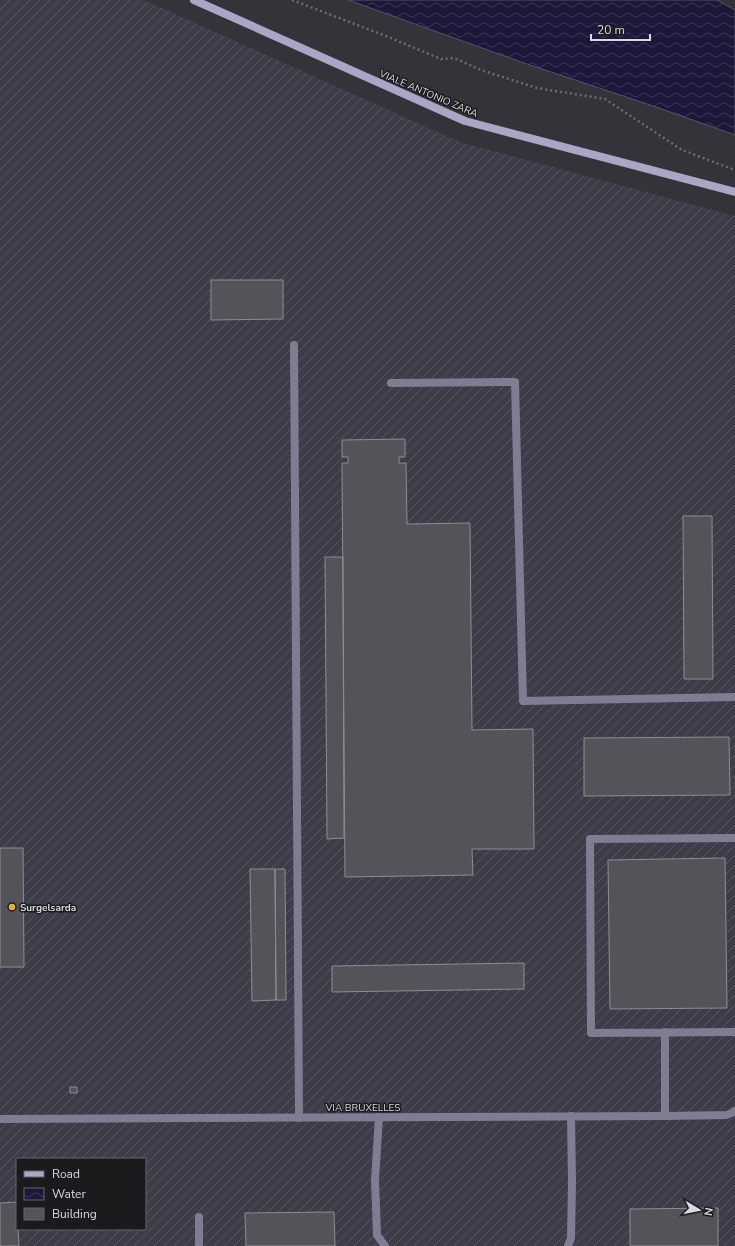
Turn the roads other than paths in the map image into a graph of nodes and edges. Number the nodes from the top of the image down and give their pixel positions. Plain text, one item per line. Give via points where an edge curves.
1 (194, 0) edge
2 (735, 192) edge
3 (294, 345) dead end
4 (391, 383) dead end
5 (735, 697) edge
6 (735, 838) edge
7 (665, 1032) junction
8 (735, 1032) edge
9 (735, 1111) edge
10 (727, 1115) junction
11 (571, 1116) junction
12 (665, 1116) junction
13 (379, 1117) junction
14 (299, 1118) junction
15 (0, 1119) edge
16 (735, 1120) edge
17 (200, 1217) dead end
18 (199, 1246) edge
19 (385, 1246) edge
20 (568, 1246) edge

1 - 2 main road, VIALE ANTONIO ZARA via 465,121
3 - 14 street
4 - 5 street via 514,382 523,701
6 - 7 street via 590,839 591,1033
7 - 8 street
7 - 12 street
9 - 10 street, VIA BRUXELLES
10 - 12 street, VIA BRUXELLES
10 - 16 street
11 - 12 street, VIA BRUXELLES
11 - 13 street, VIA BRUXELLES
11 - 20 street via 572,1182
13 - 14 street, VIA BRUXELLES
13 - 19 street via 375,1180 377,1235
14 - 15 street, VIA BRUXELLES
17 - 18 street

